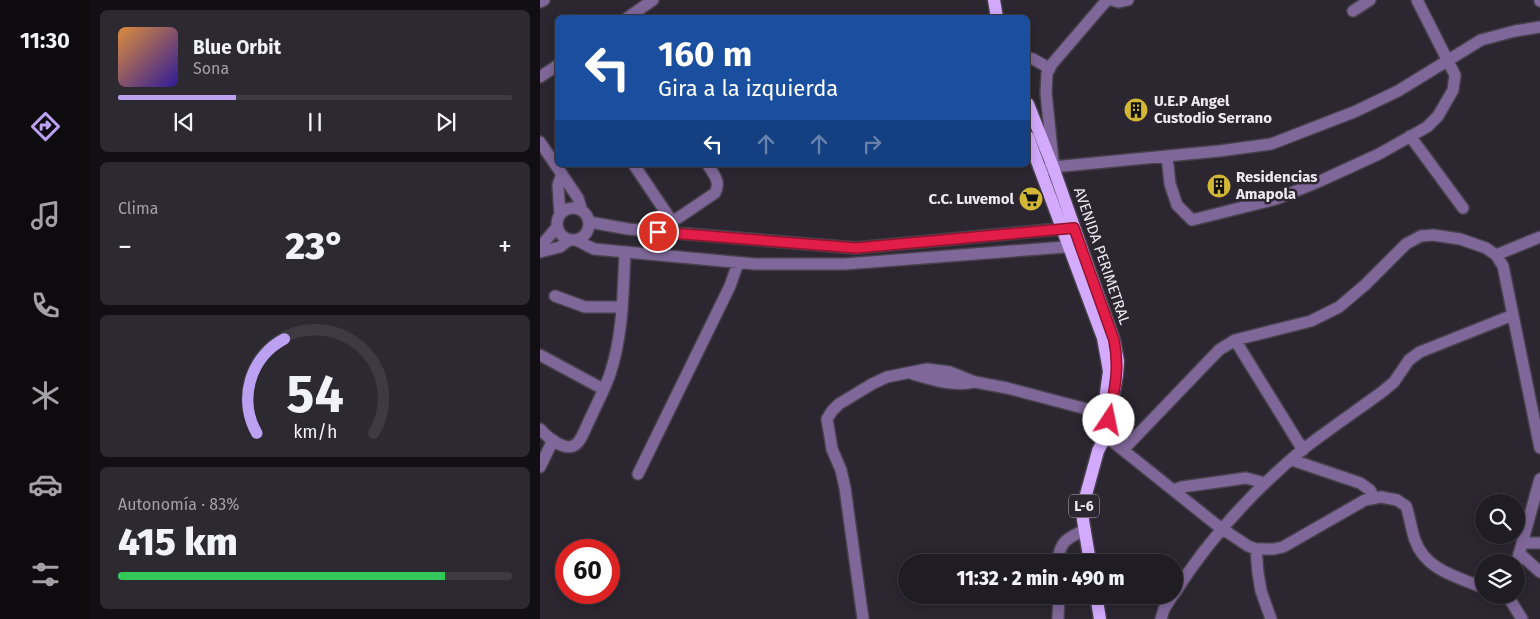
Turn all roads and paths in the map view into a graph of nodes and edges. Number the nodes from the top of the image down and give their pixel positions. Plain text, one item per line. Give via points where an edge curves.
1 (544, 0) edge
2 (653, 0) edge
3 (985, 0) edge
4 (994, 0) edge
5 (1106, 0) edge
6 (1112, 0) edge
7 (1128, 0) edge
8 (1370, 0) edge
9 (1417, 0) edge
10 (540, 2) edge
11 (1353, 11) dead end
12 (631, 15) edge
13 (988, 15) edge
14 (996, 15) edge
15 (1540, 27) edge
16 (1030, 59) edge
17 (1448, 60) junction
18 (555, 67) edge
19 (1049, 68) junction
20 (540, 77) edge
21 (1030, 111) edge
22 (1410, 136) junction
23 (1030, 140) edge
24 (540, 142) edge
25 (1167, 156) junction
26 (555, 164) edge
27 (557, 167) edge
28 (635, 167) edge
29 (709, 167) edge
30 (1047, 169) junction
31 (562, 174) junction
32 (1463, 208) dead end
33 (582, 211) junction
34 (560, 215) junction
35 (671, 221) junction
36 (589, 222) junction
37 (557, 227) junction
38 (1068, 228) junction
39 (672, 233) junction
40 (1540, 237) edge
41 (573, 240) junction
42 (540, 247) edge
43 (1075, 247) junction
44 (540, 252) edge
45 (624, 252) junction
46 (1496, 255) junction
47 (738, 262) junction
48 (555, 296) dead end
49 (622, 307) junction
50 (1513, 315) junction
51 (1235, 340) junction
52 (540, 356) edge
53 (603, 390) junction
54 (1102, 413) junction
55 (540, 430) edge
56 (1102, 433) junction
57 (553, 440) junction
58 (1540, 448) edge
59 (1124, 450) junction
60 (1303, 450) junction
61 (1292, 460) junction
62 (540, 467) edge
63 (638, 474) dead end
64 (1540, 480) edge
65 (1265, 483) junction
66 (1173, 490) junction
67 (1374, 498) junction
68 (1222, 529) junction
69 (1085, 530) junction
70 (1540, 543) edge
71 (1520, 548) junction
72 (1256, 549) junction
73 (1058, 554) edge
74 (1089, 554) edge
75 (1519, 554) edge
76 (1540, 572) edge
77 (1183, 580) edge
78 (1475, 584) edge
79 (1059, 604) edge
80 (1098, 604) edge
81 (1168, 604) edge
82 (1512, 604) edge
83 (863, 619) edge
84 (1058, 619) edge
85 (1100, 619) edge
86 (1161, 619) edge
87 (1272, 619) edge
88 (1522, 619) edge

1 - 10 street
2 - 12 street
3 - 13 main road
4 - 14 main road
5 - 19 street
6 - 7 street
8 - 11 street
9 - 17 street
15 - 17 street via 1481,40
16 - 19 street
17 - 22 street via 1455,75 1453,90 1438,116 1427,127
17 - 25 street via 1398,91 1354,112 1272,144
18 - 20 street
19 - 30 street via 1046,93
21 - 30 main road, AVENIDA PERIMETRAL / L-6
22 - 25 street via 1379,154 1276,199 1192,220 1177,205 1170,184
22 - 32 street
23 - 30 main road, AVENIDA PERIMETRAL / L-6
24 - 26 street
25 - 30 street
27 - 31 street
28 - 35 street
29 - 35 street via 718,182 715,193
30 - 38 main road, AVENIDA PERIMETRAL / L-6
31 - 33 street via 578,198
31 - 34 street via 558,185
33 - 34 street via 570,208
33 - 36 street
34 - 37 street
35 - 39 street
36 - 39 street
36 - 41 street via 586,234
37 - 41 street via 564,238
37 - 42 street
38 - 39 street via 856,248
38 - 43 main road, AVENIDA PERIMETRAL / L-6
40 - 46 street
41 - 44 street
41 - 45 street via 594,249
43 - 47 street via 845,264
43 - 54 main road, AVENIDA PERIMETRAL / L-6 via 1107,354 1109,371
43 - 56 main road, AVENIDA PERIMETRAL / L-6 via 1116,351 1117,375
45 - 47 street
45 - 49 street
46 - 50 street via 1503,266
46 - 51 street via 1460,239 1421,236 1406,244 1339,307 1311,321
47 - 63 street via 730,286
48 - 49 street via 585,307
49 - 53 street via 617,348
50 - 58 street
50 - 60 street via 1420,352 1409,360 1394,382
51 - 59 street via 1219,350
51 - 60 street
52 - 53 street
53 - 57 street via 577,443 566,446
54 - 56 main road, AVENIDA PERIMETRAL / L-6
54 - 83 street via 1007,388 975,382 964,385 951,383 911,373 886,377 839,404 827,419 832,449 845,488
55 - 57 street
56 - 59 street
56 - 69 main road, AVENIDA PERIMETRAL / L-6 via 1084,502
57 - 62 street
59 - 66 street
60 - 61 street
61 - 65 street
61 - 67 street via 1360,483 1370,490
64 - 71 street
65 - 66 street via 1246,478
65 - 68 street
66 - 68 street
67 - 72 street via 1283,546
67 - 78 street via 1397,500 1406,506 1420,552 1435,567
68 - 72 street
68 - 77 street
69 - 73 street via 1068,538
69 - 74 main road, L-6
70 - 71 street
71 - 75 street
71 - 76 street
72 - 87 street via 1261,591
79 - 84 street
80 - 85 main road
81 - 86 street
82 - 88 street

